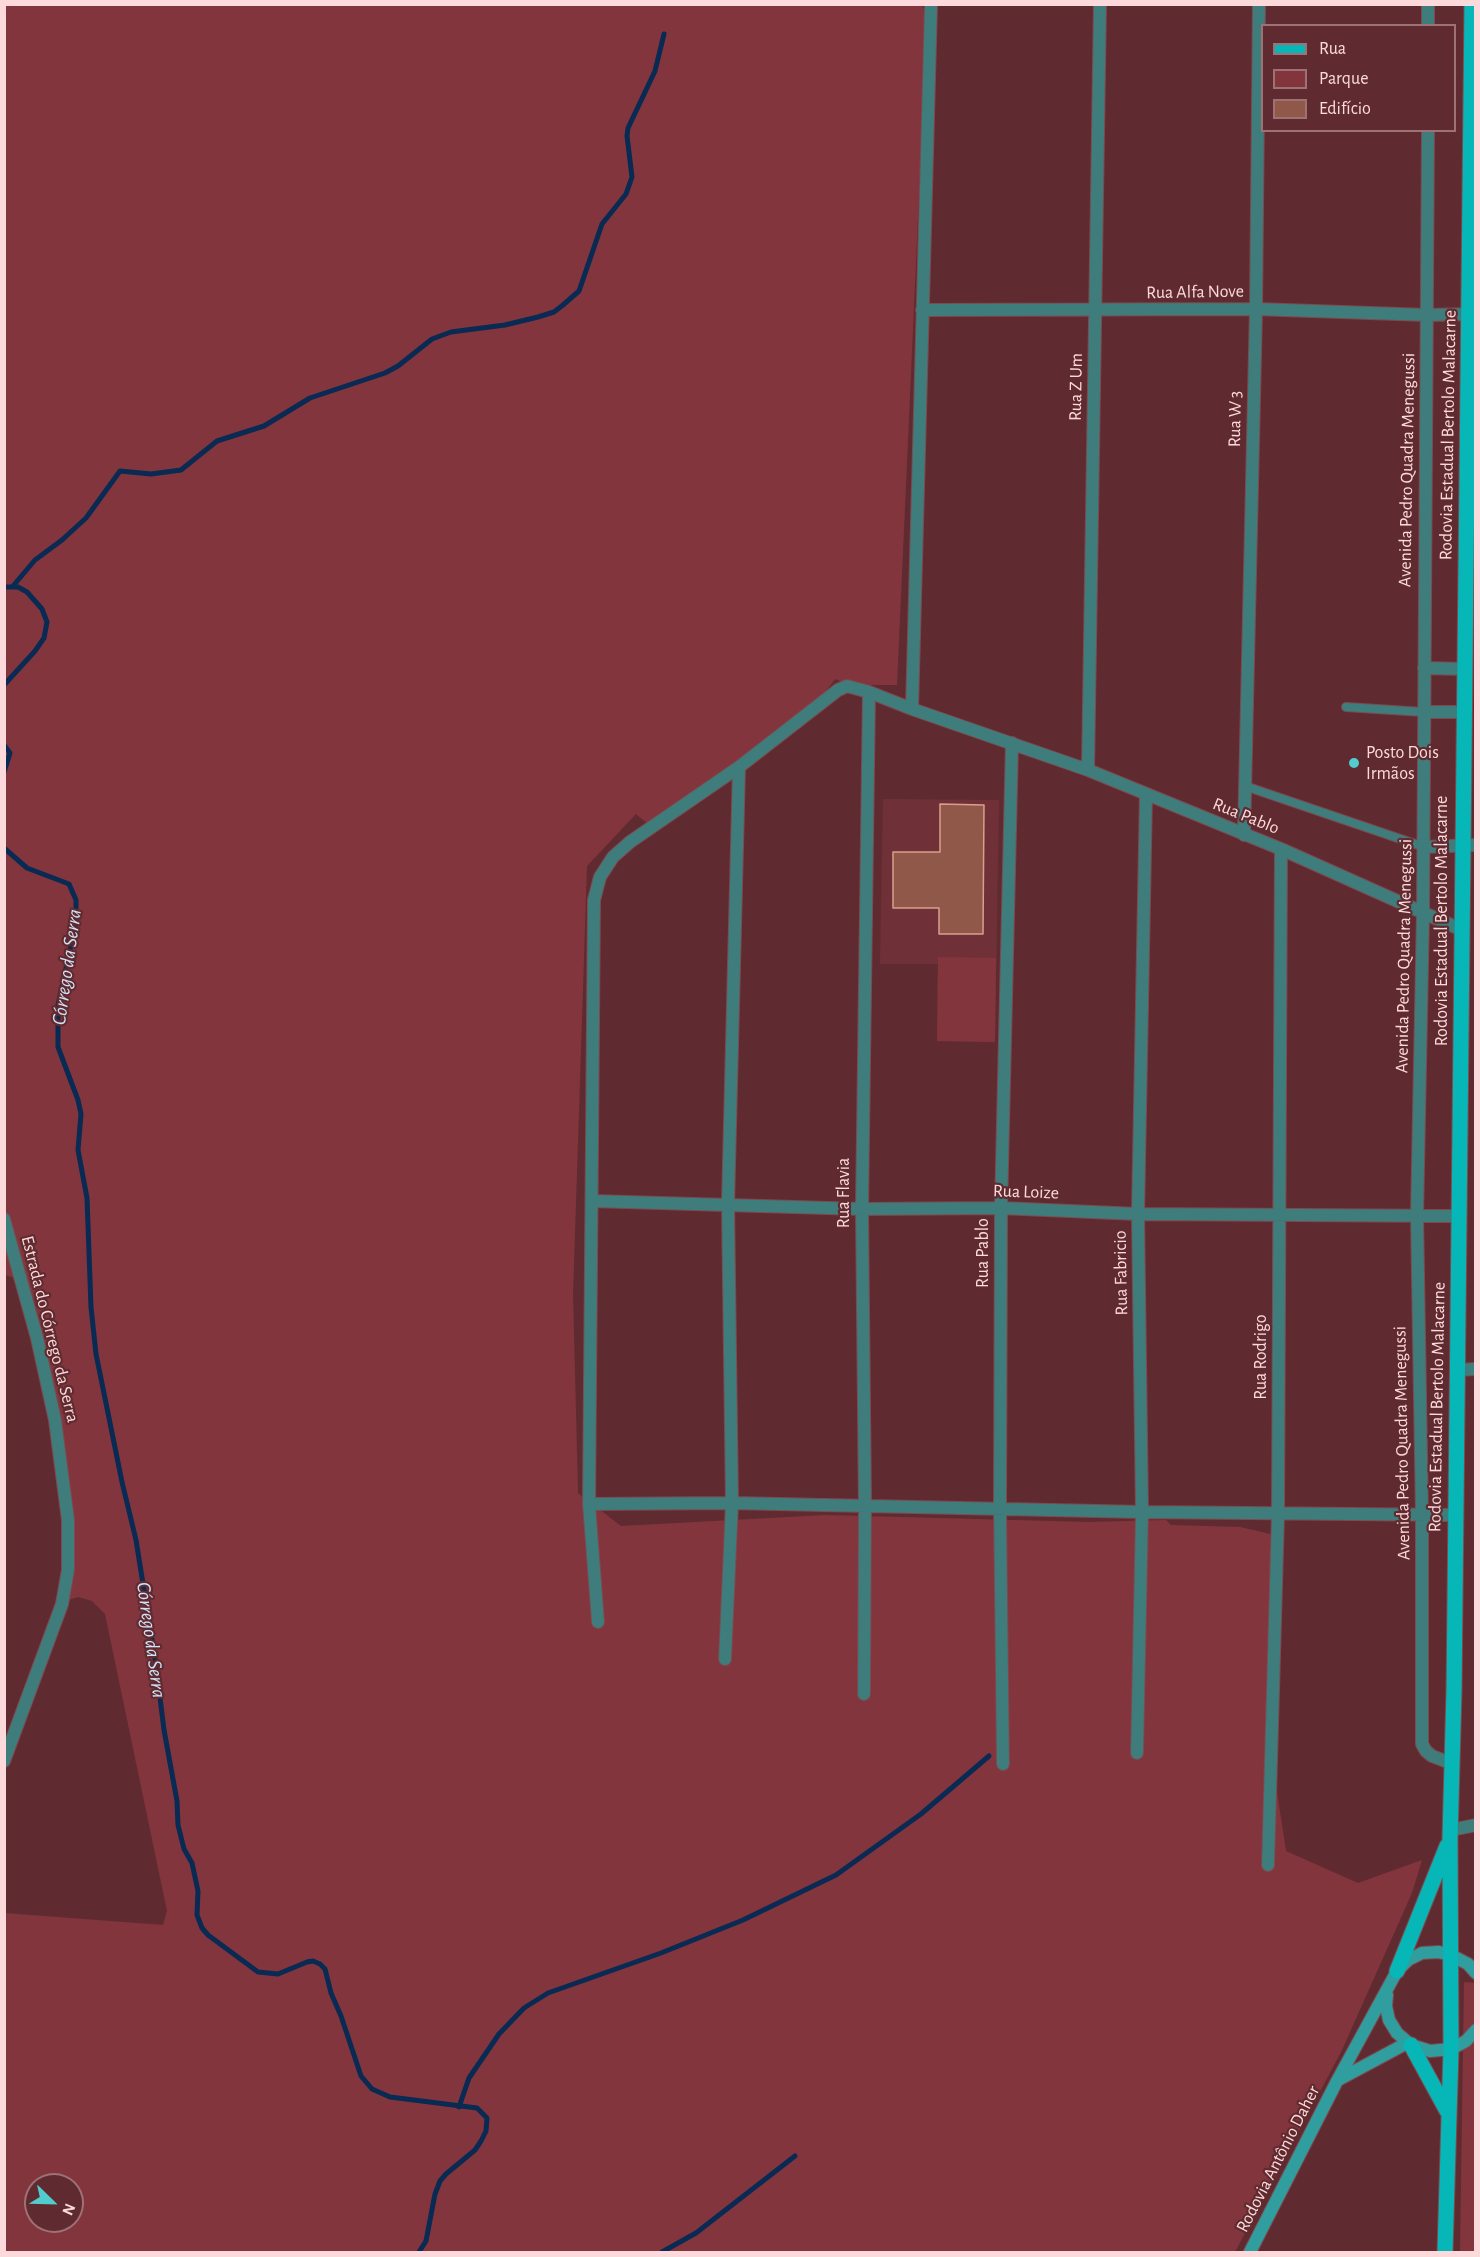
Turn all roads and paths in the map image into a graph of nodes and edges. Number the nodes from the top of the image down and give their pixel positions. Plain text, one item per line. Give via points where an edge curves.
1 (931, 4) edge
2 (1100, 4) edge
3 (1259, 4) edge
4 (1428, 4) edge
5 (1472, 4) edge
6 (1428, 24) edge
7 (1428, 132) edge
8 (1256, 309) junction
9 (921, 310) junction
10 (1096, 311) junction
11 (1472, 314) edge
12 (1427, 315) junction
13 (1424, 668) junction
14 (1465, 669) junction
15 (869, 692) junction
16 (1346, 707) dead end
17 (912, 709) junction
18 (1424, 712) junction
19 (1464, 712) junction
20 (1012, 743) junction
21 (739, 767) junction
22 (1088, 770) junction
23 (1245, 786) junction
24 (1146, 794) junction
25 (1244, 835) junction
26 (1469, 845) edge
27 (1424, 848) junction
28 (1281, 849) junction
29 (1423, 913) junction
30 (1462, 930) junction
31 (592, 1201) junction
32 (728, 1204) junction
33 (862, 1209) junction
34 (1001, 1209) junction
35 (1138, 1214) junction
36 (1279, 1215) junction
37 (1417, 1216) junction
38 (1459, 1216) junction
39 (4, 1219) edge
40 (1476, 1369) edge
41 (1457, 1370) junction
42 (732, 1503) junction
43 (589, 1504) junction
44 (865, 1506) junction
45 (1000, 1508) junction
46 (1142, 1512) junction
47 (1278, 1514) junction
48 (1422, 1515) junction
49 (1455, 1515) junction
50 (598, 1622) dead end
51 (726, 1659) dead end
52 (864, 1694) dead end
53 (1137, 1753) dead end
54 (4, 1761) edge
55 (1003, 1764) dead end
56 (1453, 1764) junction
57 (1476, 1825) edge
58 (1450, 1834) junction
59 (1268, 1865) dead end
60 (1449, 1954) junction
61 (1397, 1971) junction
62 (1476, 1973) edge
63 (1387, 1991) junction
64 (1476, 2030) edge
65 (1409, 2044) junction
66 (1450, 2049) junction
67 (1337, 2081) junction
68 (1449, 2114) junction
69 (1250, 2253) edge
70 (1445, 2253) edge

1 - 9 street
2 - 10 street, Rua Z Um
3 - 8 street, Rua W 3
4 - 6 street
5 - 11 main road, Rodovia Estadual Bertolo Malacarne
7 - 12 street, Avenida Pedro Quadra Menegussi
8 - 10 street, Rua Alfa Nove
8 - 12 street, Rua Alfa Nove
8 - 23 street, Rua W 3
9 - 10 street, Rua Alfa Nove
9 - 17 street
10 - 22 street, Rua Z Um
11 - 12 street, Rua Alfa Nove
11 - 14 main road, Rodovia Estadual Bertolo Malacarne
12 - 13 street, Avenida Pedro Quadra Menegussi
13 - 14 street
13 - 18 street, Avenida Pedro Quadra Menegussi
14 - 19 main road, Rodovia Estadual Bertolo Malacarne
15 - 17 street, Rua Pablo
15 - 21 street, Rua Pablo via 848,686 838,690
15 - 33 street, Rua Flavia
16 - 18 lane
17 - 20 street, Rua Pablo
18 - 19 street
18 - 27 street, Avenida Pedro Quadra Menegussi
19 - 26 main road, Rodovia Estadual Bertolo Malacarne
20 - 22 street, Rua Pablo
20 - 34 street, Rua Pablo
21 - 31 street, Rua Pablo via 630,842 613,857 600,877 594,900
21 - 32 street
22 - 24 street, Rua Pablo
23 - 25 street, Rua W 3
23 - 27 lane
24 - 25 street, Rua Pablo
24 - 35 street, Rua Fabricio
25 - 28 street, Rua Pablo
26 - 27 street
26 - 30 main road, Rodovia Estadual Bertolo Malacarne
27 - 29 street, Avenida Pedro Quadra Menegussi
28 - 29 street, Rua Pablo
28 - 36 street, Rua Rodrigo
29 - 30 street, Rua Pablo
29 - 37 street, Avenida Pedro Quadra Menegussi
30 - 38 main road, Rodovia Estadual Bertolo Malacarne
31 - 32 street, Rua Loize
31 - 43 street, Rua Pablo
32 - 33 street, Rua Loize
32 - 42 street
33 - 34 street, Rua Loize
33 - 44 street, Rua Flavia
34 - 35 street, Rua Loize
34 - 45 street, Rua Pablo
35 - 36 street, Rua Loize
35 - 46 street, Rua Fabricio
36 - 37 street, Rua Loize
36 - 47 street, Rua Rodrigo
37 - 38 street, Rua Loize
37 - 48 street, Avenida Pedro Quadra Menegussi
38 - 41 main road, Rodovia Estadual Bertolo Malacarne
39 - 54 street, Estrada do Córrego da Serra via 55,1420 68,1520 68,1570 62,1604
40 - 41 street
41 - 49 main road, Rodovia Estadual Bertolo Malacarne
42 - 43 street
42 - 44 street
42 - 51 street
43 - 50 street, Rua Pablo
44 - 45 street
44 - 52 street, Rua Flavia
45 - 46 street
45 - 55 street, Rua Pablo
46 - 47 street
46 - 53 street, Rua Fabricio
47 - 48 street
47 - 59 street, Rua Rodrigo
48 - 49 street
48 - 56 street, Avenida Pedro Quadra Menegussi via 1422,1744 1432,1756
49 - 56 main road, Rodovia Estadual Bertolo Malacarne
56 - 58 main road, Rodovia Estadual Bertolo Malacarne
57 - 58 street
58 - 60 main road, Rodovia Estadual Bertolo Malacarne
58 - 61 main road
60 - 61 main road via 1422,1953
60 - 62 main road
60 - 66 main road, Rodovia Estadual Bertolo Malacarne
61 - 63 main road, Rodovia Antônio Daher
63 - 65 main road via 1389,2020
63 - 67 main road, Rodovia Antônio Daher
64 - 66 main road
65 - 66 main road via 1430,2051
65 - 67 main road
65 - 68 main road
66 - 68 main road, Rodovia Estadual Bertolo Malacarne
67 - 69 main road, Rodovia Antônio Daher
68 - 70 main road, Rodovia Estadual Bertolo Malacarne

